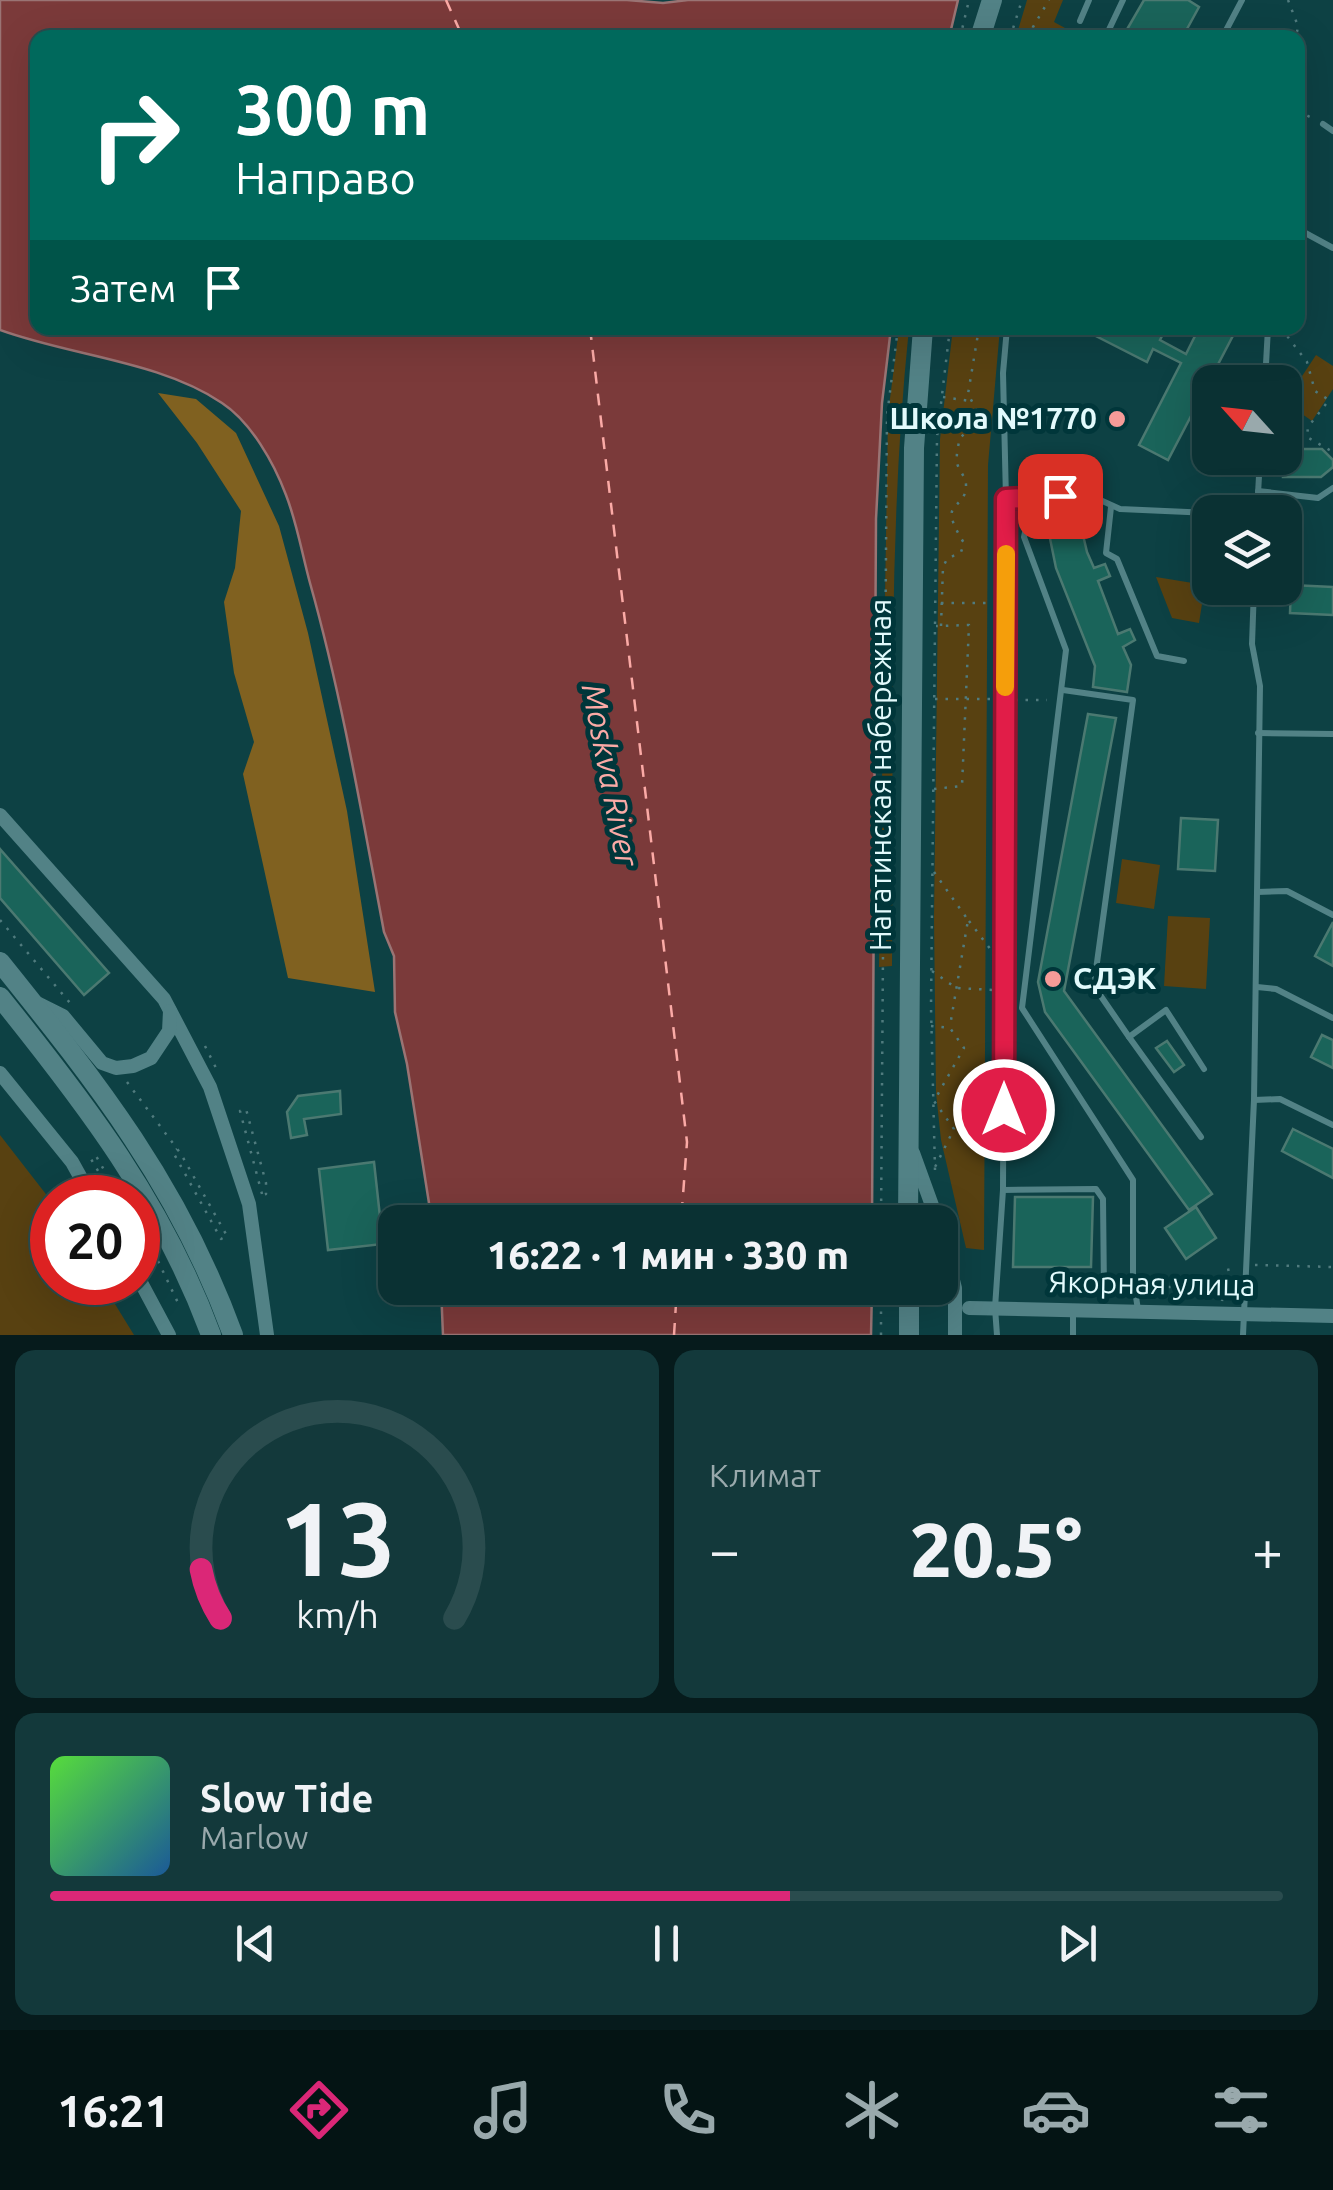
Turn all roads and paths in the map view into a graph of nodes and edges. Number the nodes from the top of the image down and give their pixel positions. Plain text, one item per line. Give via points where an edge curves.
1 (969, 0) edge
2 (992, 0) edge
3 (1022, 0) edge
4 (1049, 0) edge
5 (1089, 0) edge
6 (1124, 0) edge
7 (1242, 0) edge
8 (1288, 0) edge
9 (1080, 21) dead end
10 (962, 30) edge
11 (983, 30) edge
12 (1013, 30) edge
13 (1033, 30) edge
14 (1109, 30) edge
15 (1226, 30) edge
16 (1297, 30) edge
17 (1305, 114) edge
18 (1322, 124) joint
19 (1333, 131) edge
20 (1305, 232) edge
21 (1333, 248) edge
22 (897, 335) edge
23 (922, 335) edge
24 (949, 335) edge
25 (978, 335) edge
26 (1007, 335) edge
27 (1268, 335) edge
28 (1287, 335) edge
29 (1266, 365) edge
30 (942, 396) junction
31 (970, 402) junction
32 (1333, 452) edge
33 (1259, 475) edge
34 (1333, 488) edge
35 (1258, 492) joint
36 (1032, 498) junction
37 (1006, 499) junction
38 (1111, 507) junction
39 (1192, 512) edge
40 (935, 603) junction
41 (942, 603) junction
42 (1006, 603) junction
43 (1253, 605) edge
44 (935, 626) junction
45 (942, 626) junction
46 (1184, 661) dead end
47 (1063, 695) junction
48 (934, 699) junction
49 (992, 699) dead end
50 (968, 700) junction
51 (1005, 700) junction
52 (1258, 732) junction
53 (1333, 734) edge
54 (932, 789) junction
55 (0, 815) edge
56 (932, 868) junction
57 (1257, 892) junction
58 (1333, 915) edge
59 (0, 920) edge
60 (968, 920) junction
61 (0, 962) edge
62 (1004, 967) junction
63 (931, 970) junction
64 (956, 988) junction
65 (1257, 988) junction
66 (1004, 990) junction
67 (0, 996) edge
68 (30, 1000) junction
69 (69, 1002) dead end
70 (170, 1010) junction
71 (1333, 1018) edge
72 (932, 1026) junction
73 (950, 1028) junction
74 (1129, 1037) junction
75 (1204, 1069) dead end
76 (0, 1074) edge
77 (121, 1075) dead end
78 (0, 1084) edge
79 (14, 1091) junction
80 (1254, 1100) junction
81 (934, 1101) junction
82 (1333, 1125) edge
83 (1201, 1137) dead end
84 (908, 1141) junction
85 (177, 1149) junction
86 (79, 1175) edge
87 (100, 1175) edge
88 (107, 1175) edge
89 (1003, 1190) junction
90 (262, 1193) joint
91 (881, 1205) edge
92 (908, 1205) edge
93 (919, 1205) edge
94 (934, 1205) joint
95 (160, 1264) edge
96 (1246, 1265) junction
97 (1333, 1268) edge
98 (1224, 1278) junction
99 (1135, 1289) junction
100 (1104, 1292) dead end
101 (958, 1293) edge
102 (154, 1305) edge
103 (881, 1305) edge
104 (908, 1305) edge
105 (955, 1305) edge
106 (969, 1308) junction
107 (995, 1308) junction
108 (1074, 1309) junction
109 (1138, 1310) junction
110 (1222, 1312) junction
111 (1244, 1313) junction
112 (184, 1314) dead end
113 (1333, 1316) edge
114 (170, 1335) edge
115 (211, 1335) edge
116 (233, 1335) edge
117 (268, 1335) edge
118 (881, 1335) edge
119 (909, 1335) edge
120 (957, 1335) edge
121 (997, 1335) edge
122 (1073, 1335) edge
123 (1243, 1335) edge

1 - 10 path
2 - 11 street
3 - 12 path
4 - 13 path
5 - 9 lane
6 - 14 lane
7 - 15 lane
8 - 16 path
17 - 18 path
18 - 19 lane
20 - 21 lane
22 - 91 path via 886,416
23 - 84 street, Нагатинская набережная via 914,448
24 - 30 path
25 - 31 path
26 - 37 lane
27 - 29 lane
28 - 32 path via 1307,362 1316,391 1329,400 1308,437
30 - 31 path
30 - 40 path
31 - 41 path via 976,422 963,432 957,453 966,484 951,511 964,542 943,567
33 - 35 lane
34 - 35 lane via 1318,498
36 - 37 lane
36 - 38 lane via 1088,494
36 - 47 lane via 1024,537 1066,650
37 - 42 lane
38 - 39 lane
38 - 46 lane via 1106,552 1116,559 1157,656
40 - 41 path
40 - 44 path
41 - 42 path
41 - 45 path
42 - 51 lane
43 - 52 lane
44 - 45 path
44 - 48 path
45 - 50 path via 969,625
47 - 51 path
47 - 74 lane via 1133,700 1095,977
47 - 99 lane via 1022,1008 1133,1180
48 - 50 path
48 - 54 path
49 - 50 path
50 - 54 path via 962,786
51 - 62 lane
52 - 53 lane
52 - 57 lane
54 - 56 path
55 - 70 street
56 - 60 path
56 - 63 path
57 - 58 lane via 1287,892
57 - 65 lane
59 - 69 path
60 - 62 path
60 - 64 path
61 - 68 street
62 - 66 lane
63 - 64 path
63 - 72 path
64 - 66 path
64 - 73 path
65 - 71 lane via 1276,989
65 - 80 lane
66 - 89 lane
67 - 115 street via 125,1161 172,1244
68 - 70 street via 64,1016 102,1063 116,1068 151,1058 169,1031
68 - 116 street via 161,1178 206,1264
70 - 117 street via 210,1087 249,1204
72 - 73 path
72 - 81 path
73 - 81 path via 964,1048
74 - 75 lane via 1166,1010
74 - 83 lane
76 - 79 street
77 - 85 path
78 - 79 lane
79 - 86 street
80 - 82 lane via 1280,1098
80 - 96 lane
81 - 81 path via 936,1150 935,1169 954,1129
84 - 92 street, Нагатинская набережная
84 - 94 street
85 - 85 path via 227,1236 221,1240 172,1152
87 - 88 path via 91,1159 96,1156
89 - 100 lane via 1096,1189 1102,1199
89 - 107 lane
90 - 90 path via 266,1183 246,1109 240,1111
93 - 94 street
95 - 112 path
96 - 97 path
96 - 98 path via 1227,1270
96 - 111 lane
98 - 99 path
98 - 110 path
99 - 109 lane
101 - 106 street
102 - 114 street
103 - 118 path
104 - 119 street
105 - 120 street
106 - 107 street, Якорная улица
106 - 120 street
107 - 108 street, Якорная улица
107 - 121 lane
108 - 109 street, Якорная улица
108 - 122 lane
109 - 110 street, Якорная улица
110 - 111 street, Якорная улица
111 - 113 street, Якорная улица
111 - 123 lane

